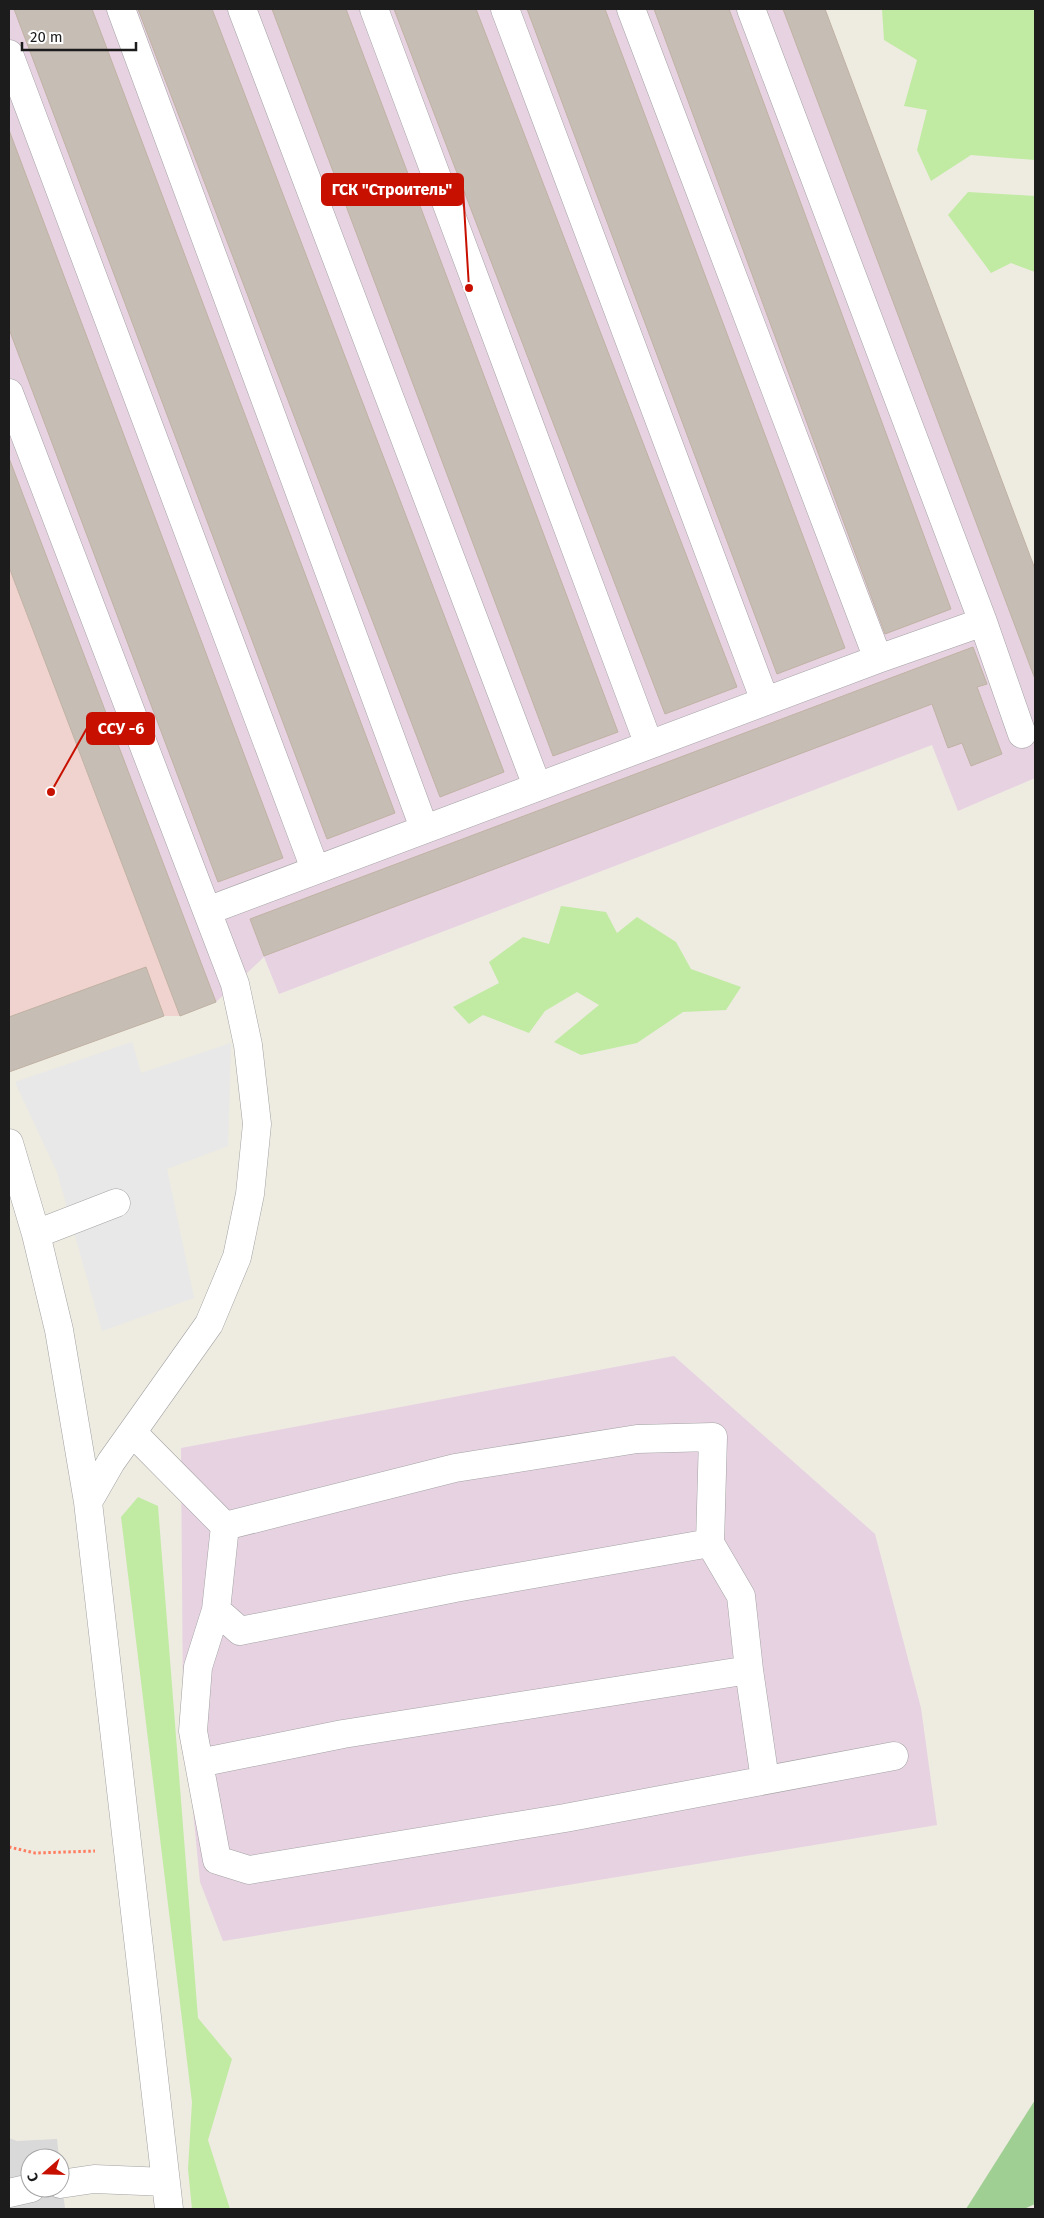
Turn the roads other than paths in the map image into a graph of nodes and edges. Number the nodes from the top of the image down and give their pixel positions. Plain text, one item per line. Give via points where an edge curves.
1 (121, 9) edge
2 (242, 9) edge
3 (374, 9) edge
4 (505, 9) edge
5 (631, 9) edge
6 (751, 9) edge
7 (9, 54) edge
8 (9, 393) edge
9 (982, 622) junction
10 (878, 659) junction
11 (765, 701) junction
12 (1022, 734) dead end
13 (649, 745) junction
14 (537, 786) junction
15 (424, 828) junction
16 (315, 869) junction
17 (207, 910) junction
18 (9, 1144) edge
19 (116, 1203) dead end
20 (36, 1234) junction
21 (133, 1433) junction
22 (88, 1502) junction
23 (225, 1526) junction
24 (710, 1543) junction
25 (216, 1610) junction
26 (749, 1670) junction
27 (894, 1756) dead end
28 (199, 1762) junction
29 (765, 1780) junction
30 (166, 2182) junction
31 (70, 2183) edge
32 (169, 2209) edge

1 - 15 street
2 - 14 street
3 - 13 street
4 - 11 street
5 - 10 street
6 - 9 street
7 - 16 street
8 - 17 street
9 - 10 street
9 - 12 street
10 - 11 street
11 - 13 street
13 - 14 street
14 - 15 street
15 - 16 street
16 - 17 street
17 - 21 street via 235,984 248,1045 257,1124 250,1194 237,1257 209,1324
18 - 20 street
19 - 20 street
20 - 22 street via 60,1330
21 - 22 street via 111,1462
21 - 23 street
22 - 30 street
23 - 24 street via 454,1468 637,1439 713,1437
23 - 25 street
24 - 25 street via 240,1630
24 - 26 street via 741,1596
25 - 28 street via 198,1667 193,1731
26 - 28 street via 343,1734
26 - 29 street
27 - 29 street
28 - 29 street via 217,1860 249,1870 565,1818
30 - 31 street via 94,2179
30 - 32 street

